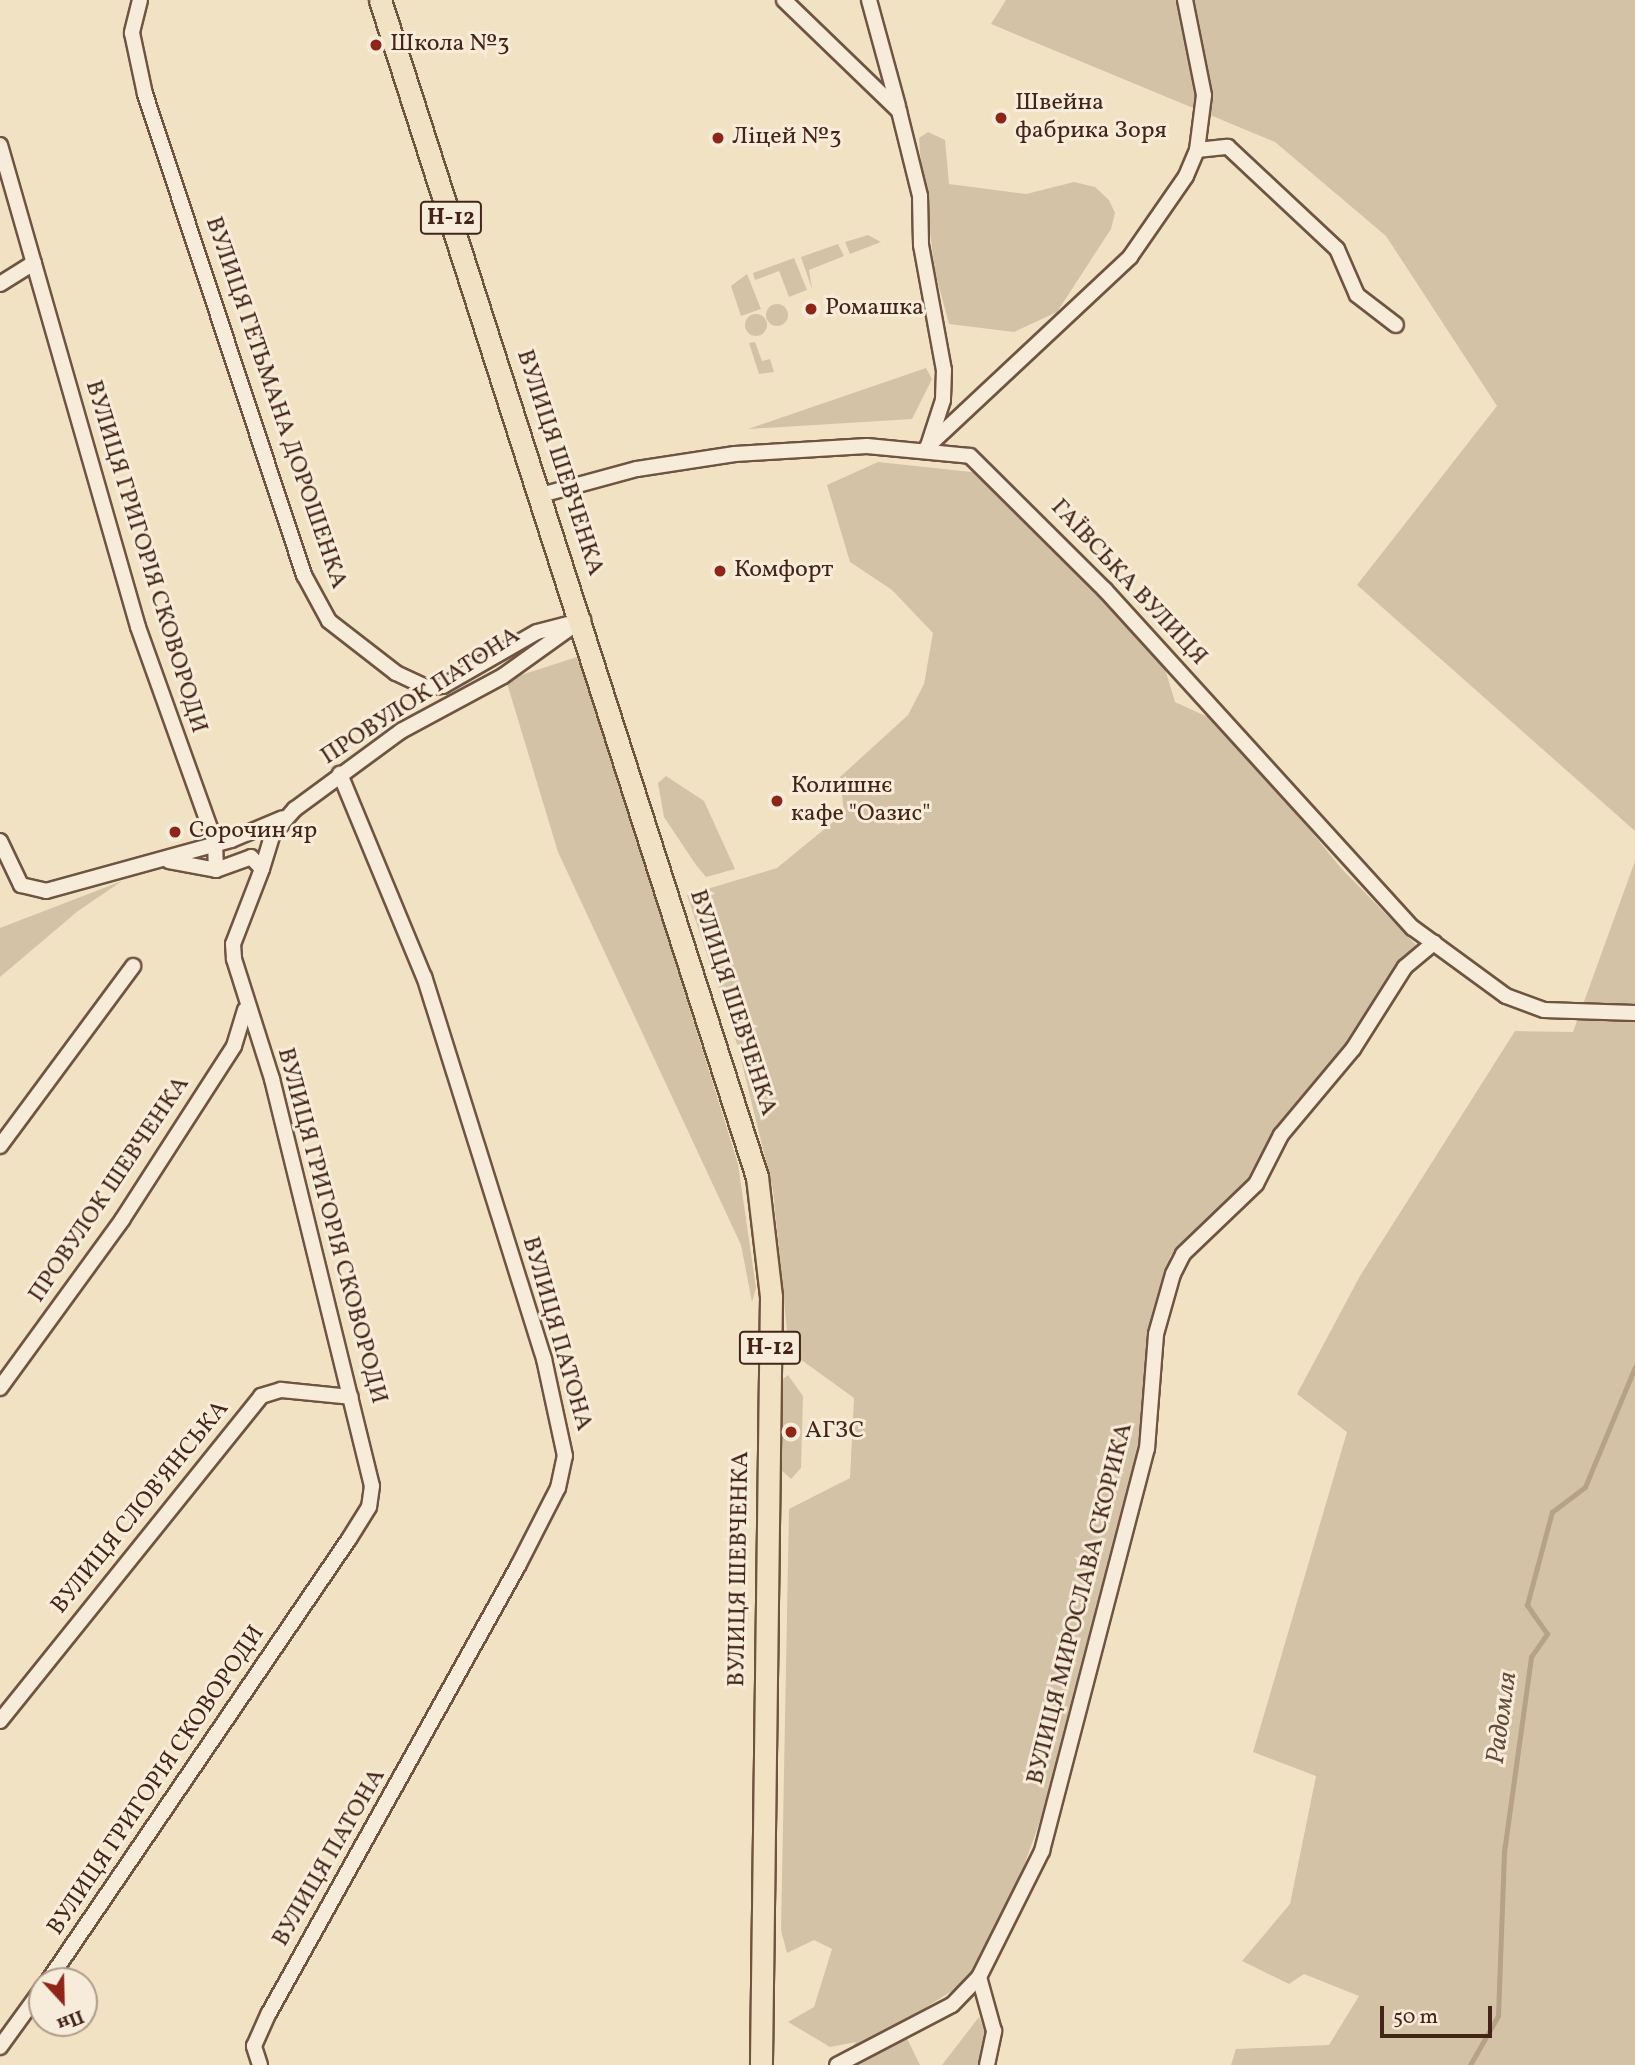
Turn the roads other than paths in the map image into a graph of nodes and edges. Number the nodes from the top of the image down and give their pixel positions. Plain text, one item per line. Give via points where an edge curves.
1 (140, 0) edge
2 (380, 0) edge
3 (784, 0) edge
4 (869, 0) edge
5 (1185, 0) edge
6 (899, 111) junction
7 (0, 145) edge
8 (1197, 150) junction
9 (34, 263) junction
10 (0, 284) edge
11 (1396, 325) dead end
12 (927, 447) junction
13 (541, 495) junction
14 (583, 620) junction
15 (340, 774) junction
16 (286, 817) junction
17 (0, 841) edge
18 (215, 842) junction
19 (140, 866) junction
20 (262, 869) junction
21 (216, 870) junction
22 (1433, 943) junction
23 (134, 966) dead end
24 (246, 1010) junction
25 (1635, 1013) edge
26 (0, 1146) edge
27 (0, 1388) edge
28 (351, 1397) junction
29 (0, 1721) edge
30 (57, 1967) edge
31 (979, 1977) junction
32 (28, 2008) edge
33 (0, 2047) edge
34 (260, 2065) edge
35 (761, 2065) edge
36 (837, 2065) edge
37 (987, 2065) edge

1 - 14 street, ВУЛИЦЯ ГЕТЬМАНА ДОРОШЕНКА via 132,33 145,94 304,575 329,621 396,673 428,688 443,686 537,632
2 - 13 main road, ВУЛИЦЯ ШЕВЧЕНКА / Н-12
3 - 6 street
4 - 6 street
5 - 8 street via 1203,84
6 - 12 street via 920,196 921,245 944,370 943,400
7 - 9 street, ВУЛИЦЯ ГРИГОРІЯ СКОВОРОДИ
8 - 11 street via 1227,147 1337,249 1357,295
8 - 12 street via 1130,257
9 - 10 street
9 - 18 street, ВУЛИЦЯ ГРИГОРІЯ СКОВОРОДИ via 138,628
12 - 13 street, ГАЇВСЬКА ВУЛИЦЯ via 690,459
12 - 22 street, ГАЇВСЬКА ВУЛИЦЯ via 970,456 1000,482 1259,756 1376,892
13 - 14 main road, ВУЛИЦЯ ШЕВЧЕНКА / Н-12
14 - 15 street, ПРОВУЛОК ПАТОНА
14 - 35 main road, ВУЛИЦЯ ШЕВЧЕНКА / Н-12 via 740,1109 765,1223 771,1297
15 - 16 street, ПРОВУЛОК ПАТОНА
15 - 34 street, ВУЛИЦЯ ПАТОНА via 424,977 544,1359 565,1456 558,1489 483,1632 269,2013 254,2046
16 - 18 street, ПРОВУЛОК ПАТОНА
16 - 20 street, ПРОВУЛОК ПАТОНА
17 - 19 street via 21,885 31,891
18 - 19 street, ПРОВУЛОК ПАТОНА
18 - 21 street, ВУЛИЦЯ ГРИГОРІЯ СКОВОРОДИ
19 - 21 street via 187,861
20 - 21 street via 251,857
20 - 24 street, ВУЛИЦЯ ГРИГОРІЯ СКОВОРОДИ via 233,944
22 - 25 street, ГАЇВСЬКА ВУЛИЦЯ via 1506,996 1577,1014
22 - 31 street, ВУЛИЦЯ МИРОСЛАВА СКОРИКА via 1405,967 1353,1049 1281,1135 1256,1184 1183,1254 1173,1274 1156,1334 1147,1449 1077,1724 1037,1861
23 - 26 street
24 - 27 street, ПРОВУЛОК ШЕВЧЕНКА via 234,1046 143,1187
24 - 28 street, ВУЛИЦЯ ГРИГОРІЯ СКОВОРОДИ via 272,1079
28 - 29 street, ВУЛИЦЯ СЛОВ'ЯНСЬКА via 281,1390 261,1396
28 - 30 street, ВУЛИЦЯ ГРИГОРІЯ СКОВОРОДИ via 369,1465 369,1507
31 - 36 street, ВУЛИЦЯ МИРОСЛАВА СКОРИКА via 952,2005
31 - 37 street via 994,2031
32 - 33 street

